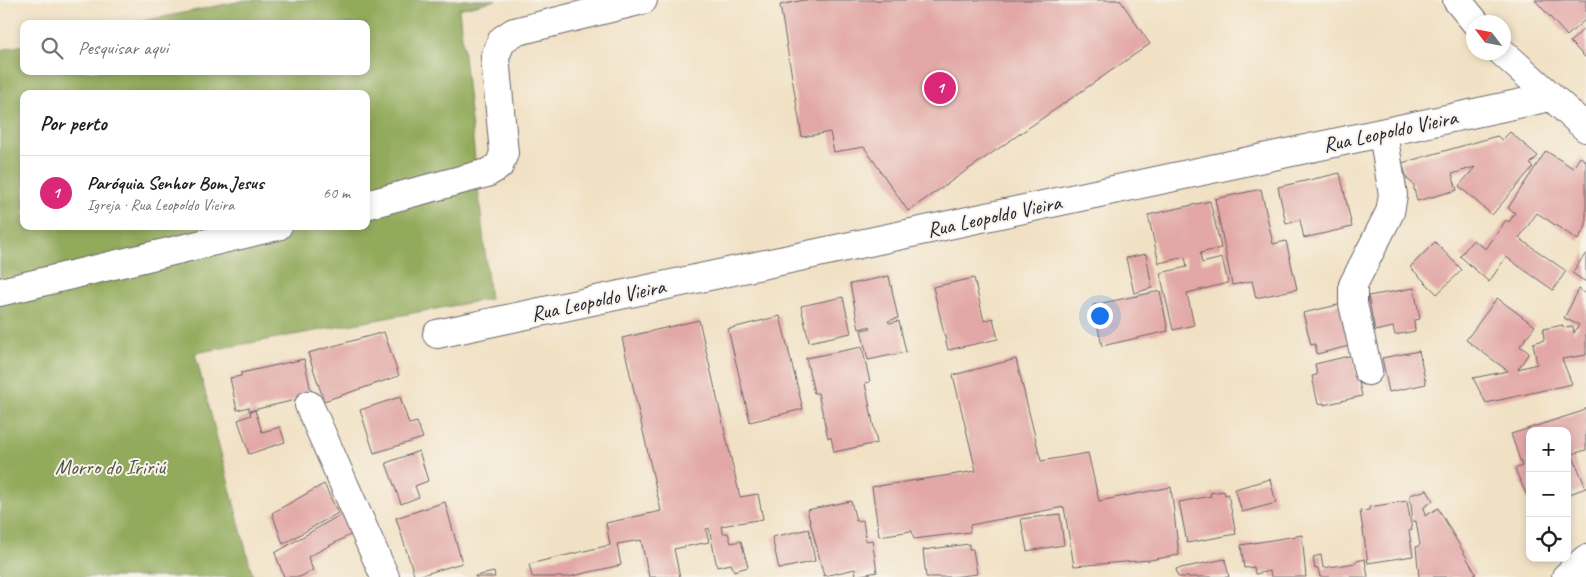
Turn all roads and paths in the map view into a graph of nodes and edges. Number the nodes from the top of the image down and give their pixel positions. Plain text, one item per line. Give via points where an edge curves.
1 (643, 0) edge
2 (1457, 0) edge
3 (1469, 15) edge
4 (1511, 60) edge
5 (1550, 97) junction
6 (1586, 128) edge
7 (1383, 133) junction
8 (370, 204) edge
9 (261, 230) edge
10 (0, 292) edge
11 (438, 334) dead end
12 (1368, 371) dead end
13 (309, 405) dead end
14 (1586, 559) edge
15 (384, 577) edge
16 (1566, 577) edge

1 - 8 street via 514,32 502,40 495,57 504,153 499,166
2 - 3 street
4 - 5 street
5 - 6 street
5 - 7 street, Rua Leopoldo Vieira
7 - 11 street, Rua Leopoldo Vieira
7 - 12 street via 1393,195 1390,212 1353,285 1353,304
9 - 10 street
13 - 15 street
14 - 16 street

